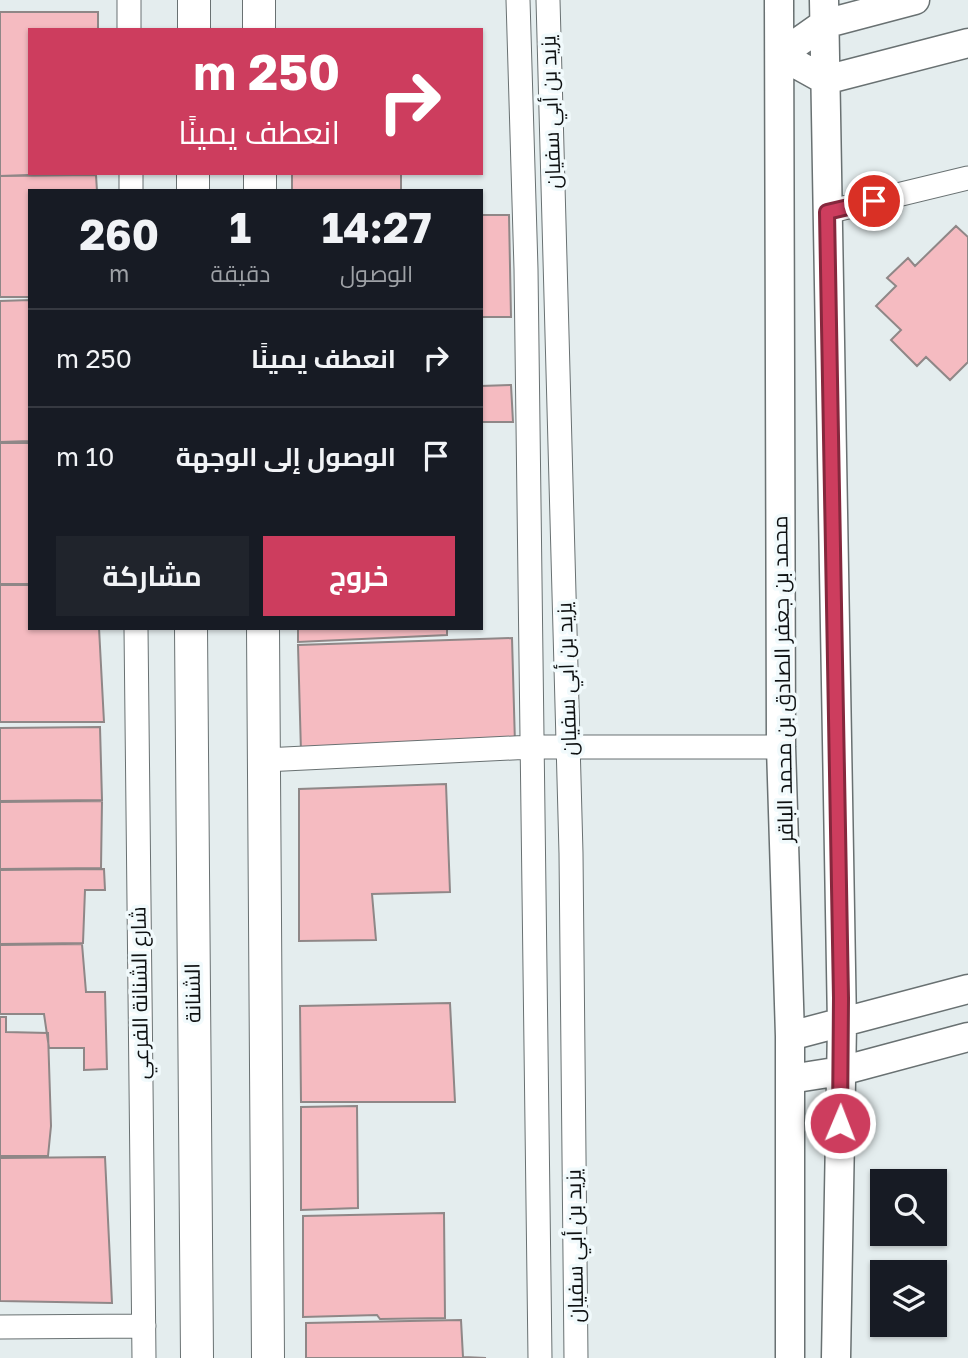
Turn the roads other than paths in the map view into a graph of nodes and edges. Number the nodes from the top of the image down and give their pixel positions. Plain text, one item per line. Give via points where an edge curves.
1 (128, 0) edge
2 (194, 0) edge
3 (259, 0) edge
4 (517, 0) edge
5 (548, 0) edge
6 (779, 0) edge
7 (915, 0) edge
8 (824, 12) edge
9 (129, 28) edge
10 (194, 28) edge
11 (259, 28) edge
12 (968, 43) edge
13 (780, 55) junction
14 (825, 80) junction
15 (968, 178) edge
16 (827, 212) junction
17 (136, 630) edge
18 (191, 630) edge
19 (263, 630) edge
20 (532, 747) junction
21 (568, 747) junction
22 (781, 747) junction
23 (264, 760) junction
24 (968, 989) edge
25 (842, 1025) junction
26 (790, 1036) junction
27 (968, 1037) edge
28 (841, 1071) junction
29 (790, 1079) junction
30 (144, 1326) junction
31 (0, 1327) edge
32 (144, 1358) edge
33 (197, 1358) edge
34 (268, 1358) edge
35 (540, 1358) edge
36 (576, 1358) edge
37 (790, 1358) edge
38 (836, 1358) edge

1 - 9 street
2 - 10 main road
3 - 11 main road
4 - 20 street, يزيد بن أبي سفيان via 526,269
5 - 21 street, يزيد بن أبي سفيان
6 - 13 street, محمد بن جعفر الصادق بن محمد الباقر
7 - 8 street
8 - 13 street
8 - 14 street
12 - 14 street
13 - 14 street
13 - 22 street, محمد بن جعفر الصادق بن محمد الباقر
14 - 16 street
15 - 16 street
16 - 25 street
17 - 30 street, شارع الشنانة الفرعي
18 - 33 main road, الشنانة
19 - 23 main road
20 - 21 street
20 - 23 street
20 - 35 street, يزيد بن أبي سفيان
21 - 22 street
21 - 36 street, يزيد بن أبي سفيان
22 - 26 street, محمد بن جعفر الصادق بن محمد الباقر
23 - 34 main road
24 - 25 street
25 - 26 street
25 - 28 street
26 - 29 street, محمد بن جعفر الصادق بن محمد الباقر
27 - 28 street
28 - 29 street
28 - 38 street
29 - 37 street, محمد بن جعفر الصادق بن محمد الباقر
30 - 31 street
30 - 32 street, شارع الشنانة الفرعي

